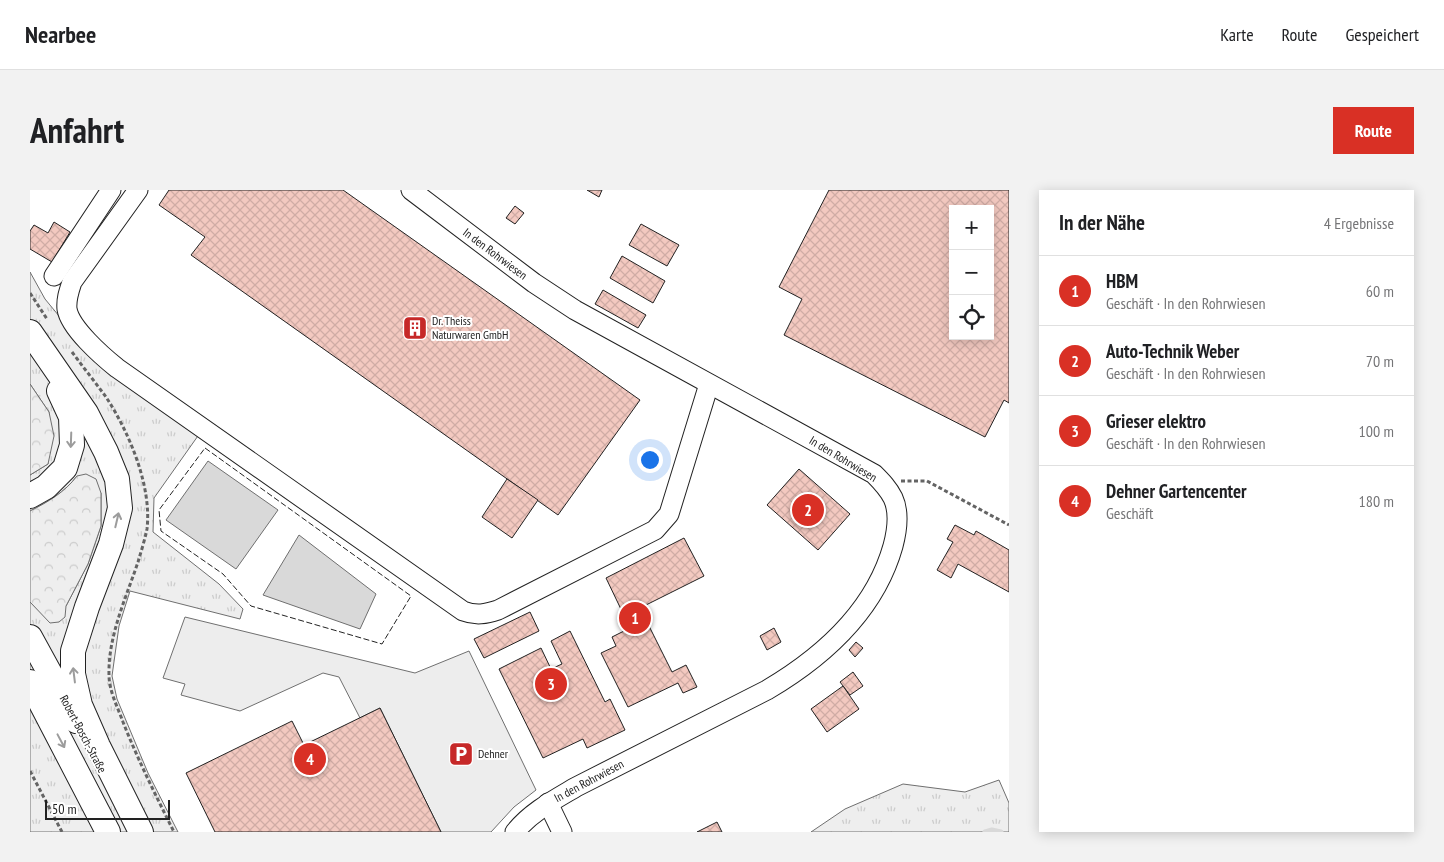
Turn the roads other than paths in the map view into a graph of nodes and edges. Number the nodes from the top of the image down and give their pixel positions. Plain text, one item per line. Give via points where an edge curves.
1 (112, 190) edge
2 (138, 190) edge
3 (411, 190) edge
4 (54, 276) dead end
5 (30, 332) edge
6 (30, 351) edge
7 (709, 384) junction
8 (30, 496) edge
9 (30, 637) edge
10 (30, 682) edge
11 (548, 803) junction
12 (108, 832) edge
13 (136, 832) edge
14 (141, 832) edge
15 (515, 832) edge
16 (562, 832) edge

1 - 4 street
2 - 7 street via 72,282 67,310 91,346 117,368 473,615 498,610 655,530 668,514
3 - 7 street, In den Rohrwiesen via 568,306
14 -> 5 main road via 80,705 73,674 73,651 111,544 120,508 117,478 86,414
6 -> 8 main road via 60,394 71,417 72,445 65,468 46,487
7 - 11 street, In den Rohrwiesen via 874,474 887,487 898,514 889,559 867,601 840,634 792,675
9 - 13 main road, Robert-Bosch-Straße
10 -> 12 main road, Robert-Bosch-Straße
11 - 15 street, In den Rohrwiesen
11 - 16 street

